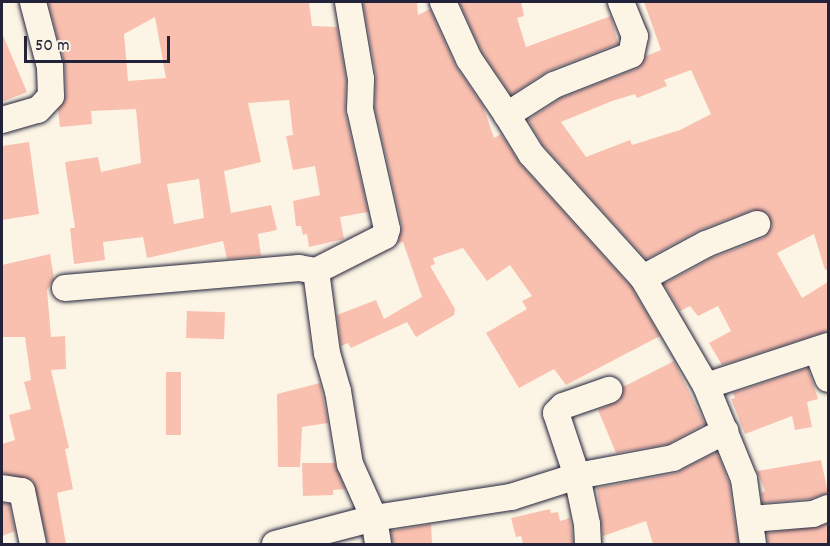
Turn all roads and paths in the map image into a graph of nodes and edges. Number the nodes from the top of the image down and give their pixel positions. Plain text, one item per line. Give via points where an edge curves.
1 (33, 2) edge
2 (348, 2) edge
3 (443, 2) edge
4 (621, 2) edge
5 (507, 115) junction
6 (2, 120) edge
7 (757, 224) dead end
8 (316, 271) junction
9 (643, 278) junction
10 (65, 288) dead end
11 (823, 348) edge
12 (828, 379) edge
13 (706, 386) junction
14 (609, 390) dead end
15 (725, 431) junction
16 (576, 476) junction
17 (2, 488) edge
18 (828, 508) edge
19 (374, 518) junction
20 (750, 519) junction
21 (33, 544) edge
22 (275, 544) edge
23 (378, 544) edge
24 (588, 544) edge
25 (753, 544) edge

1 - 6 street via 51,67 51,96 38,110
2 - 8 street via 361,79 360,110 387,229 385,236
3 - 5 street via 469,59
4 - 5 street via 635,36 631,56 554,85
5 - 9 street via 531,154
7 - 9 street via 706,244
8 - 10 street via 299,268
8 - 19 street via 350,464
9 - 13 street
11 - 12 street
11 - 13 street
13 - 15 street
14 - 16 street via 563,406 556,413
15 - 16 street via 673,458
15 - 20 street via 744,479
16 - 19 street via 491,501
16 - 24 street
17 - 21 street via 22,491
18 - 20 street via 813,514
19 - 22 street
19 - 23 street
20 - 25 street

